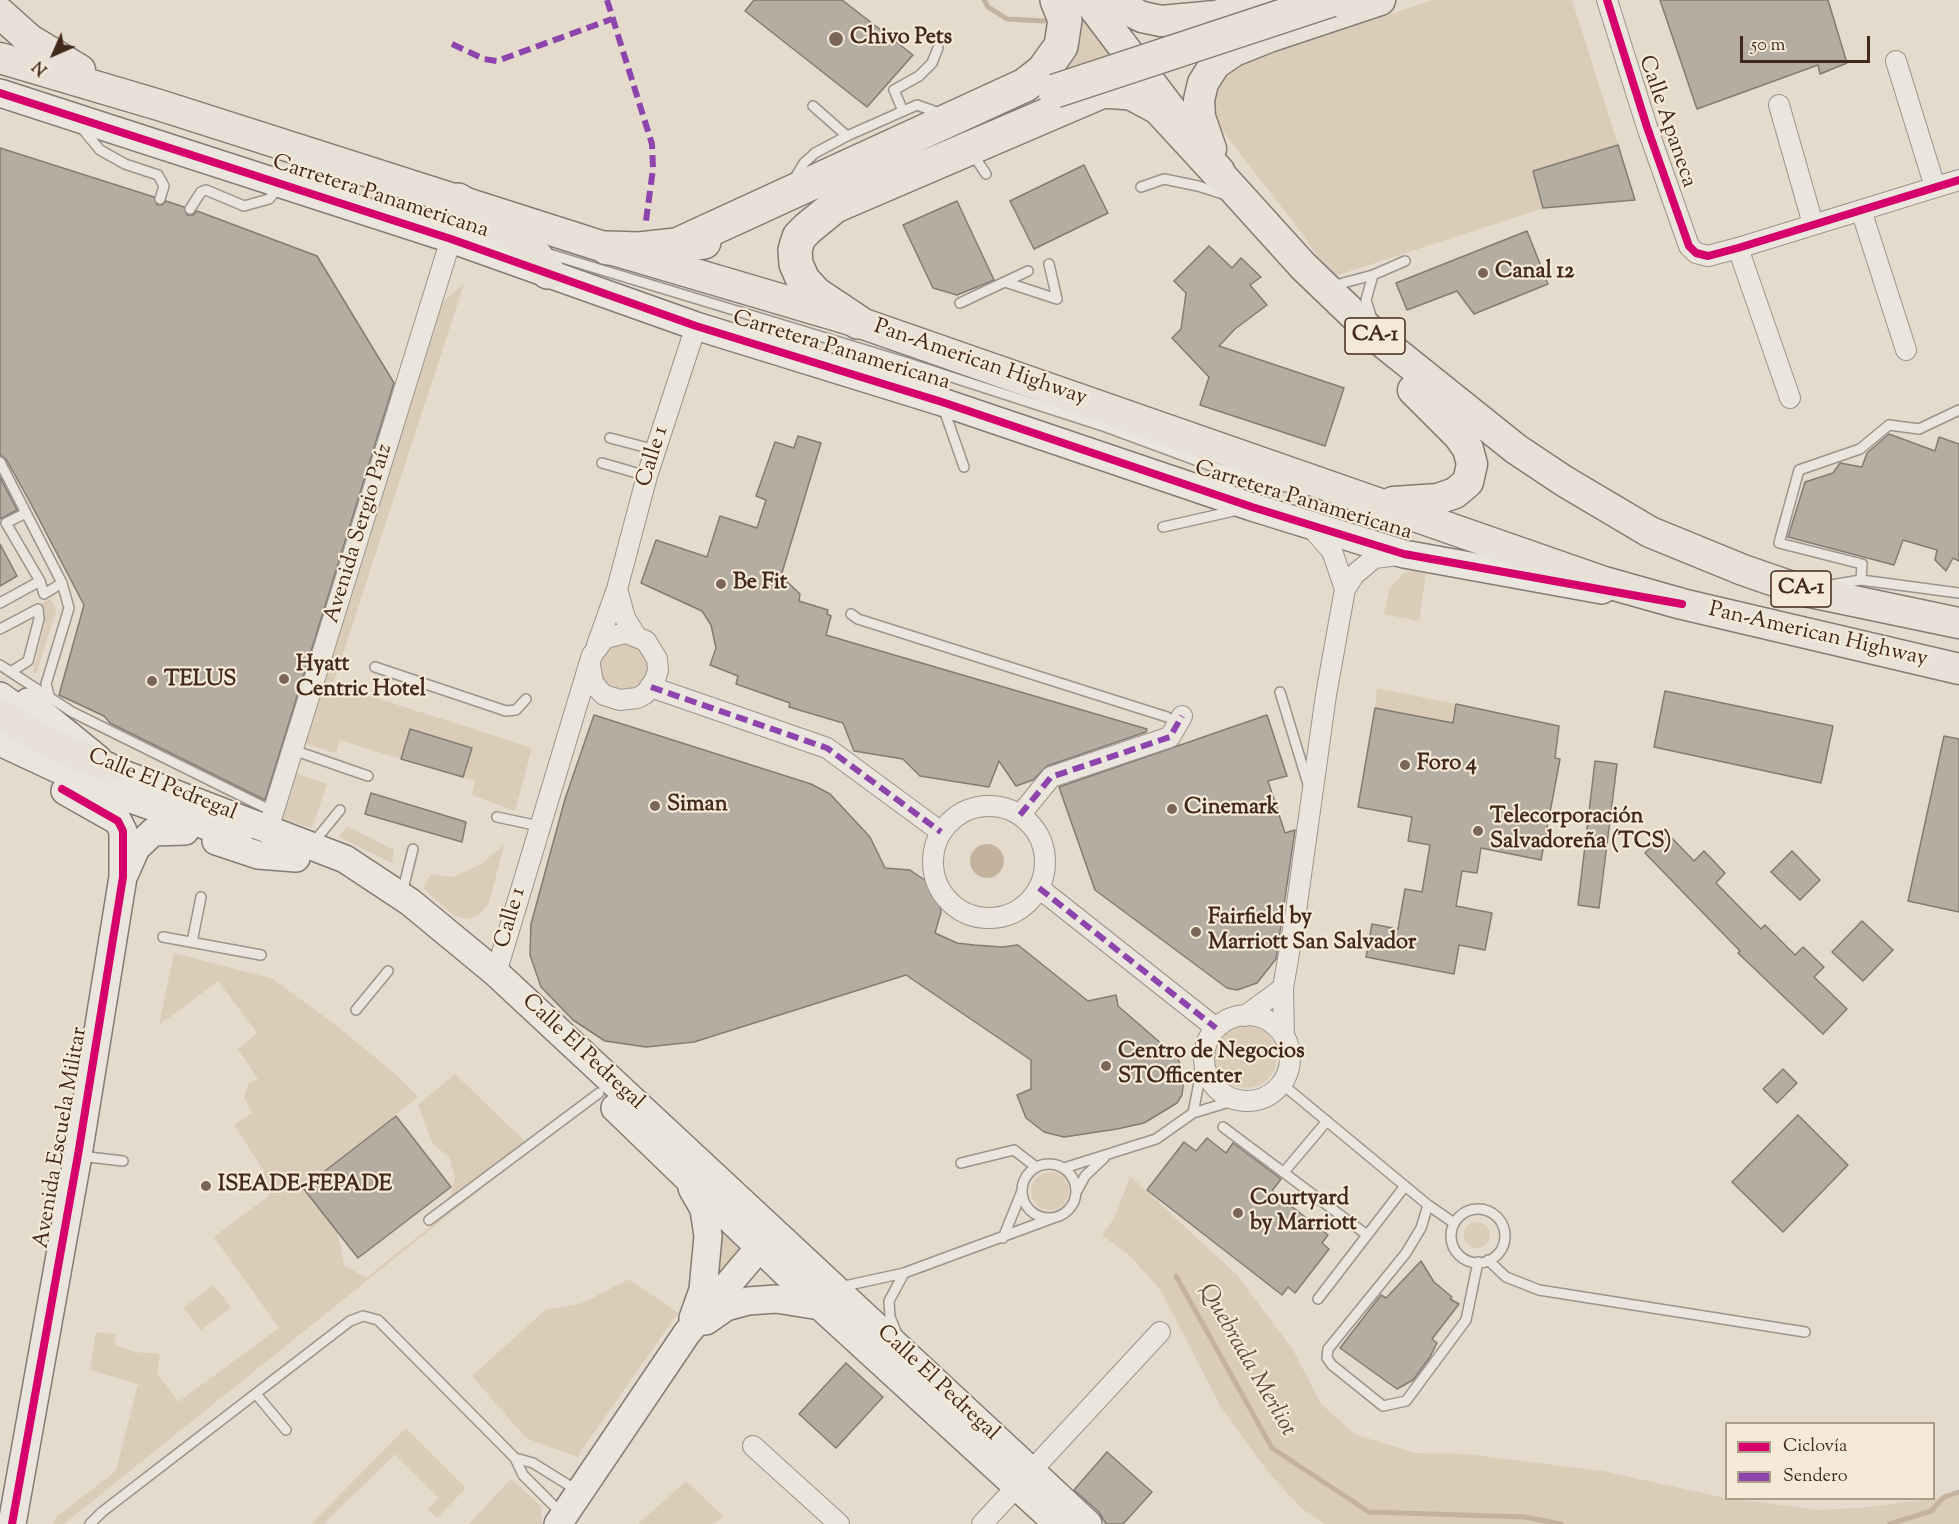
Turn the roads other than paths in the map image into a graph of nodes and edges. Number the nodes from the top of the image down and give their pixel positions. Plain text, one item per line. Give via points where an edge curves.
1 (1057, 0) edge
2 (1088, 0) edge
3 (1109, 0) edge
4 (1331, 0) edge
5 (1380, 0) edge
6 (1607, 0) edge
7 (1270, 2) edge
8 (0, 13) edge
9 (938, 48) dead end
10 (1896, 61) dead end
11 (5, 71) edge
12 (159, 105) junction
13 (1779, 105) dead end
14 (813, 106) dead end
15 (903, 111) junction
16 (73, 117) junction
17 (955, 118) junction
18 (846, 136) junction
19 (1218, 172) junction
20 (1959, 180) edge
21 (281, 184) junction
22 (1141, 187) dead end
23 (1935, 187) junction
24 (783, 196) junction
25 (160, 199) dead end
26 (458, 200) junction
27 (1245, 202) junction
28 (190, 209) dead end
29 (1861, 210) junction
30 (1813, 224) junction
31 (451, 239) junction
32 (681, 243) junction
33 (607, 248) junction
34 (1738, 248) junction
35 (538, 260) junction
36 (1405, 261) dead end
37 (1049, 264) dead end
38 (1028, 271) dead end
39 (1372, 275) junction
40 (1005, 282) junction
41 (1324, 289) junction
42 (960, 303) dead end
43 (1346, 309) junction
44 (858, 322) junction
45 (696, 326) junction
46 (1380, 340) junction
47 (1906, 350) dead end
48 (1790, 398) dead end
49 (942, 402) junction
50 (1959, 410) edge
51 (610, 438) dead end
52 (656, 450) junction
53 (0, 462) edge
54 (602, 463) dead end
55 (964, 467) dead end
56 (647, 476) junction
57 (1362, 498) junction
58 (1252, 507) junction
59 (1794, 509) dead end
60 (26, 513) junction
61 (1307, 524) junction
62 (3, 525) edge
63 (1162, 527) dead end
64 (1779, 543) junction
65 (1404, 554) junction
66 (1861, 580) junction
67 (40, 582) junction
68 (62, 583) junction
69 (617, 589) junction
70 (1345, 589) junction
71 (1801, 590) junction
72 (1959, 593) edge
73 (44, 594) junction
74 (0, 603) edge
75 (1682, 604) junction
76 (38, 609) junction
77 (851, 614) dead end
78 (1959, 623) edge
79 (0, 628) edge
80 (636, 636) junction
81 (597, 645) junction
82 (0, 665) edge
83 (590, 665) junction
84 (375, 667) dead end
85 (1959, 669) edge
86 (6, 677) edge
87 (651, 687) junction
88 (1280, 692) dead end
89 (49, 695) junction
90 (0, 696) edge
91 (526, 699) dead end
92 (612, 699) junction
93 (0, 714) edge
94 (1174, 716) joint
95 (571, 726) junction
96 (0, 742) edge
97 (293, 750) junction
98 (0, 758) edge
99 (108, 768) junction
100 (368, 776) dead end
101 (62, 789) junction
102 (1312, 796) junction
103 (340, 810) dead end
104 (1020, 815) junction
105 (497, 817) dead end
106 (271, 820) junction
107 (539, 826) junction
108 (185, 831) junction
109 (941, 832) junction
110 (413, 849) dead end
111 (304, 852) junction
112 (123, 877) junction
113 (1039, 888) junction
114 (401, 896) junction
115 (201, 897) dead end
116 (163, 937) dead end
117 (192, 942) junction
118 (261, 955) dead end
119 (388, 971) dead end
120 (496, 973) junction
121 (1283, 988) junction
122 (356, 1010) dead end
123 (1245, 1016) junction
124 (1216, 1028) junction
125 (1284, 1037) junction
126 (1204, 1057) junction
127 (1282, 1084) junction
128 (598, 1093) junction
129 (1236, 1100) junction
130 (1193, 1113) junction
131 (1327, 1120) junction
132 (1223, 1127) dead end
133 (78, 1155) junction
134 (1106, 1156) junction
135 (123, 1161) dead end
136 (960, 1162) dead end
137 (1036, 1167) junction
138 (1064, 1168) junction
139 (1284, 1172) junction
140 (685, 1174) junction
141 (1405, 1186) junction
142 (1022, 1191) junction
143 (1077, 1191) junction
144 (1428, 1204) junction
145 (1053, 1218) junction
146 (429, 1220) dead end
147 (1454, 1223) junction
148 (1367, 1235) junction
149 (1003, 1238) junction
150 (767, 1239) junction
151 (1483, 1261) junction
152 (904, 1273) junction
153 (827, 1297) junction
154 (1318, 1299) dead end
155 (1160, 1332) dead end
156 (1805, 1332) dead end
157 (687, 1333) junction
158 (912, 1361) junction
159 (256, 1394) junction
160 (286, 1430) dead end
161 (753, 1446) dead end
162 (515, 1458) junction
163 (1023, 1478) junction
164 (580, 1493) junction
165 (561, 1521) edge
166 (12, 1524) edge
167 (90, 1524) edge
168 (839, 1524) edge
169 (982, 1524) edge
170 (1058, 1524) edge
171 (1088, 1524) edge

1 - 17 highway via 1065,32 1048,65 1013,92
2 - 19 main road, Pan-American Highway / CA-1
3 - 7 main road via 1142,17 1161,21 1215,16
4 - 32 highway, bridge via 1055,91 711,242
5 - 19 main road via 1269,37 1234,51 1215,64 1203,83 1199,100 1200,117
6 - 34 street, Calle Apaneca via 1689,246 1708,256
8 - 12 main road via 29,39 66,63
9 - 15 lane via 932,63 919,76 894,90
10 - 23 street
11 - 12 main road, Pan-American Highway / CA-1
11 - 16 main road, Carretera Panamericana
12 - 26 main road, Pan-American Highway / CA-1
13 - 30 street
14 - 18 lane
15 - 17 lane via 917,105
15 - 18 lane
16 - 21 main road, Carretera Panamericana
16 - 25 lane via 100,150 158,175 164,186
17 - 24 highway
18 - 24 lane via 804,163
19 - 27 main road, Pan-American Highway / CA-1
19 - 44 highway via 1159,108 1131,93 1103,91 977,161 835,206 799,237 796,264 803,280 816,294
20 - 23 street
21 - 28 lane via 269,199 244,206 206,190
21 - 31 main road, Carretera Panamericana
22 - 27 lane via 1154,181 1175,181
23 - 29 street
24 - 32 highway
26 - 33 main road, Pan-American Highway / CA-1
26 - 35 highway via 500,226
27 - 41 main road, Pan-American Highway / CA-1
29 - 30 street
29 - 47 street
30 - 34 street
31 - 35 main road, Carretera Panamericana
31 - 97 street, Avenida Sergio Paíz
32 - 33 highway via 639,249
33 - 44 main road, Pan-American Highway / CA-1
34 - 48 street
35 - 45 main road, Carretera Panamericana
35 - 57 lane via 905,362 1276,486
36 - 39 lane
37 - 40 lane via 1057,299
38 - 40 lane
39 - 41 lane
39 - 46 lane via 1366,300
40 - 42 lane
41 - 43 main road, Pan-American Highway / CA-1
43 - 46 main road, Pan-American Highway / CA-1
43 - 57 main road via 1382,355 1459,436 1472,464 1468,482 1455,493 1424,501
44 - 57 main road, Pan-American Highway / CA-1
45 - 49 main road, Carretera Panamericana
45 - 52 street, Calle 1
46 - 71 main road, Pan-American Highway / CA-1 via 1437,388 1564,481 1650,532
49 - 55 lane
49 - 58 main road, Carretera Panamericana
50 - 64 lane via 1919,429 1889,425 1860,449 1799,470
51 - 52 lane
52 - 56 street, Calle 1
53 - 60 lane
54 - 56 lane
56 - 69 street, Calle 1
57 - 75 main road, Pan-American Highway / CA-1 via 1583,575
58 - 61 main road, Carretera Panamericana
58 - 63 lane
59 - 64 lane
60 - 62 lane
60 - 68 lane
61 - 65 main road, Carretera Panamericana
61 - 70 street via 1332,551
62 - 67 lane
64 - 66 lane via 1862,564
65 - 70 street via 1374,558
65 - 75 main road, Carretera Panamericana
66 - 71 lane
66 - 72 lane
67 - 73 lane
67 - 74 lane
68 - 73 lane
68 - 89 lane via 69,608 46,684
69 - 80 street
69 - 81 street, Calle 1
70 - 102 street
71 - 78 main road, Pan-American Highway / CA-1
73 - 76 lane
75 - 85 main road, Pan-American Highway / CA-1
76 - 79 lane
76 - 86 lane via 28,661
77 - 94 lane
80 - 81 street via 615,634
80 - 87 street via 646,641 657,659 658,670
81 - 83 street, Calle 1
82 - 86 lane
83 - 92 street via 593,682
83 - 95 street, Calle 1
84 - 91 lane via 506,711 516,710
86 - 89 lane
86 - 99 main road
87 - 92 street via 637,698
87 - 109 street via 827,748
88 - 102 lane
89 - 106 lane
90 - 99 main road, Calle El Pedregal via 72,748
92 - 95 street via 588,708
93 - 99 main road via 45,741
94 - 104 street via 1170,737 1051,777
95 - 107 street, Calle 1
96 - 111 main road, Calle El Pedregal via 92,785 220,830
97 - 100 lane
97 - 106 street, Avenida Sergio Paíz
98 - 101 main road
99 - 106 main road, Calle El Pedregal
101 - 108 main road
101 - 112 main road, Avenida Escuela Militar via 118,820 123,831
102 - 121 street
103 - 111 lane
104 - 109 street via 1004,808 978,807 955,817
104 - 113 street via 1033,827 1044,850 1045,867
105 - 107 lane
106 - 111 main road, Calle El Pedregal
107 - 120 street, Calle 1
108 - 111 main road via 258,855
108 - 112 main road, Avenida Escuela Militar via 153,832 136,848
109 - 113 street via 933,855 934,873 947,899 962,910 989,918 1007,915 1024,906
110 - 114 lane
111 - 114 main road, Calle El Pedregal via 345,859
111 - 128 main road, Calle El Pedregal via 394,909 439,945
112 - 133 main road, Avenida Escuela Militar
113 - 124 street
114 - 120 main road, Calle El Pedregal
115 - 117 lane
116 - 117 lane
117 - 118 lane
119 - 122 lane
120 - 150 main road, Calle El Pedregal
121 - 123 street
121 - 125 street
123 - 124 street via 1232,1018
123 - 125 street via 1268,1022
124 - 126 street via 1207,1041
125 - 127 street via 1290,1061
126 - 129 street via 1205,1070 1213,1084
126 - 130 lane
127 - 129 street via 1265,1097
127 - 131 lane
128 - 140 main road, Calle El Pedregal
128 - 146 lane
129 - 130 lane
130 - 134 lane via 1163,1136
131 - 139 lane
131 - 141 lane
132 - 139 lane
133 - 135 lane
133 - 166 main road, Avenida Escuela Militar
134 - 138 lane
134 - 143 lane via 1085,1176
136 - 137 lane via 1014,1150
137 - 138 lane via 1049,1164
137 - 142 lane via 1025,1178
138 - 143 lane
139 - 148 lane
140 - 150 main road, Calle El Pedregal
140 - 157 main road via 704,1209 708,1236 700,1302
141 - 144 lane
141 - 148 lane
142 - 145 lane via 1032,1212 1042,1218
142 - 149 lane
143 - 145 lane via 1072,1207
144 - 147 lane
144 - 151 lane via 1421,1228 1406,1253 1328,1349 1327,1358 1332,1365 1383,1406 1406,1401 1466,1320
145 - 149 lane
147 - 151 lane via 1454,1248 1463,1258
147 - 151 lane via 1473,1209 1489,1211 1498,1218 1504,1241 1500,1251
148 - 154 lane
149 - 152 lane
150 - 153 main road, Calle El Pedregal
150 - 157 main road
151 - 156 lane via 1506,1277 1539,1290
152 - 153 lane
152 - 158 lane via 890,1296 889,1310
153 - 157 main road via 748,1300 726,1307
153 - 158 main road, Calle El Pedregal
153 - 163 main road, Calle El Pedregal
155 - 163 street
157 - 164 main road
158 - 163 main road, Calle El Pedregal
159 - 160 lane
159 - 162 lane via 350,1321 369,1316 378,1320
159 - 167 lane
161 - 168 street
162 - 164 lane via 533,1463
162 - 165 lane via 523,1475
163 - 169 street
163 - 170 main road, Calle El Pedregal
163 - 171 main road, Calle El Pedregal
164 - 165 main road

